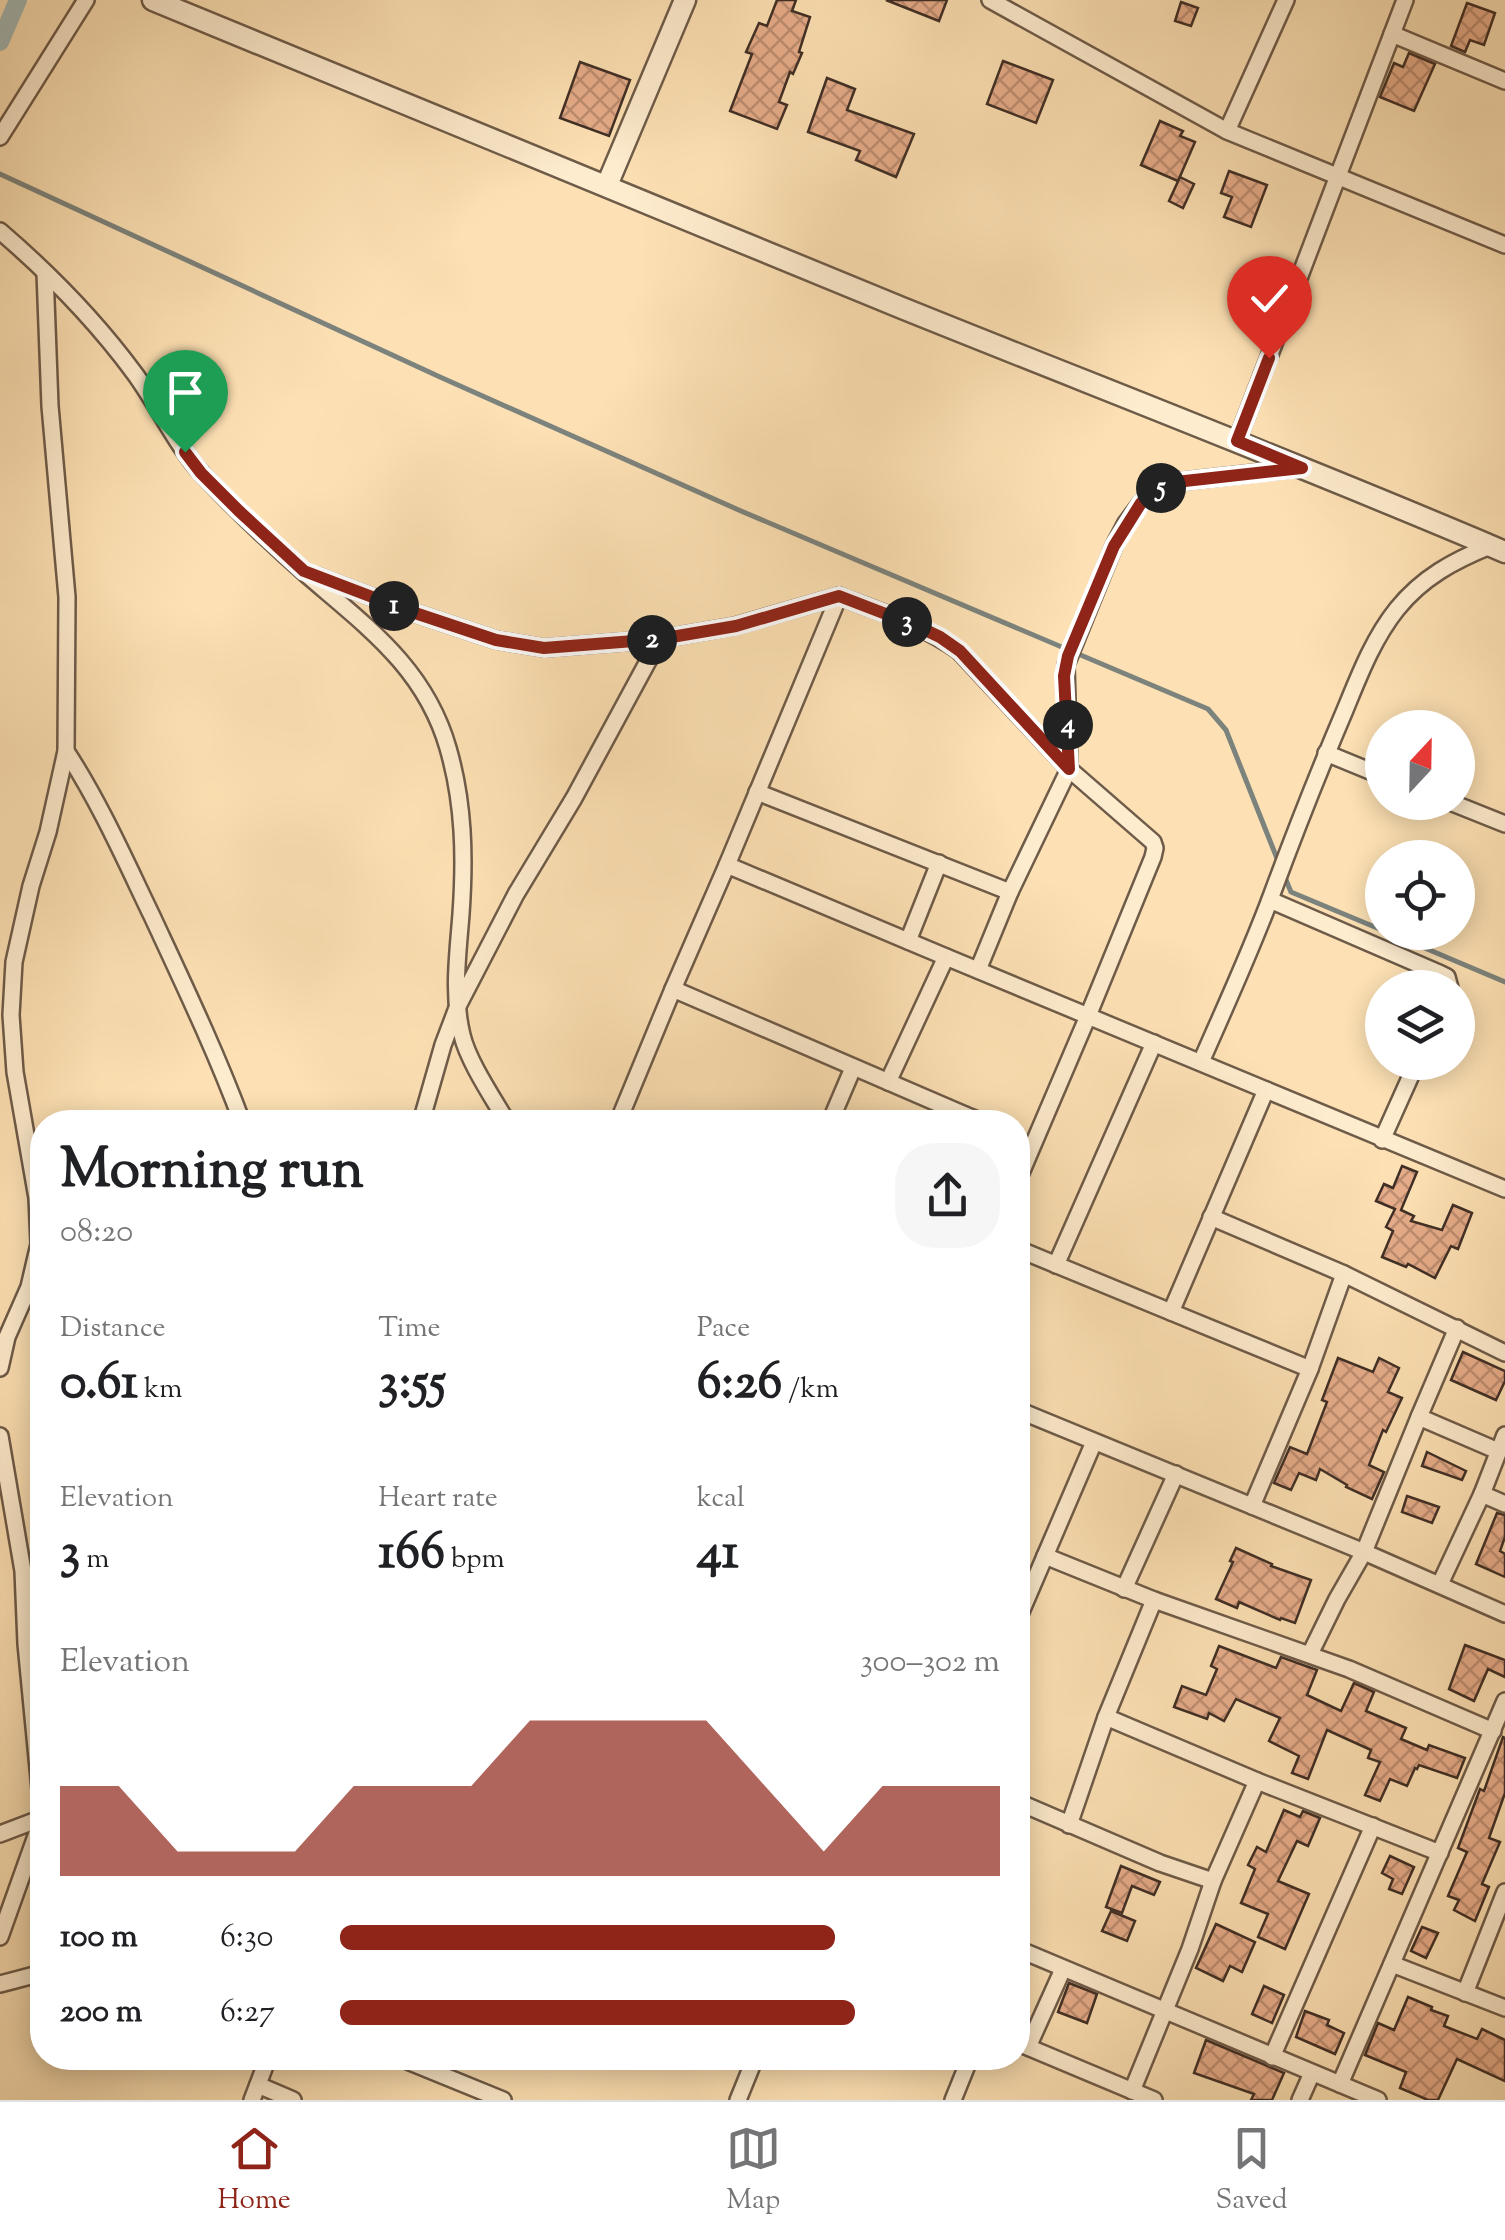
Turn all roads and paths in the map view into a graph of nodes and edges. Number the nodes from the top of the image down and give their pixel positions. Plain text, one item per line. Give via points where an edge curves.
1 (86, 0) edge
2 (153, 0) edge
3 (685, 0) edge
4 (990, 0) edge
5 (1286, 0) edge
6 (1405, 0) edge
7 (1392, 34) junction
8 (1505, 81) edge
9 (1227, 131) junction
10 (0, 137) edge
11 (1339, 175) junction
12 (608, 185) junction
13 (0, 231) edge
14 (1505, 245) edge
15 (45, 273) junction
16 (1237, 441) junction
17 (1302, 468) junction
18 (1497, 549) edge
19 (304, 571) junction
20 (839, 596) junction
21 (660, 639) junction
22 (66, 751) junction
23 (1326, 753) junction
24 (1069, 769) junction
25 (1365, 769) edge
26 (757, 792) junction
27 (1475, 812) edge
28 (1505, 824) edge
29 (939, 863) junction
30 (727, 866) junction
31 (1010, 892) junction
32 (1270, 900) junction
33 (908, 940) junction
34 (946, 957) junction
35 (7, 959) edge
36 (978, 970) junction
37 (1432, 970) edge
38 (673, 989) junction
39 (457, 1008) junction
40 (1088, 1016) junction
41 (1154, 1043) junction
42 (1201, 1062) junction
43 (853, 1068) junction
44 (1409, 1080) edge
45 (888, 1082) junction
46 (1266, 1090) junction
47 (238, 1110) edge
48 (424, 1110) edge
49 (500, 1110) edge
50 (623, 1110) edge
51 (835, 1110) edge
52 (946, 1110) edge
53 (1030, 1130) edge
54 (1382, 1140) junction
55 (30, 1154) edge
56 (1505, 1190) edge
57 (1211, 1217) junction
58 (1030, 1254) edge
59 (1056, 1265) junction
60 (1344, 1274) junction
61 (30, 1279) edge
62 (1171, 1312) junction
63 (1457, 1328) junction
64 (1505, 1353) edge
65 (0, 1368) edge
66 (1310, 1369) junction
67 (1419, 1417) junction
68 (1030, 1420) edge
69 (0, 1436) edge
70 (1094, 1442) junction
71 (1502, 1443) edge
72 (1176, 1474) junction
73 (1482, 1494) junction
74 (1505, 1504) edge
75 (1252, 1506) junction
76 (1364, 1552) junction
77 (1044, 1556) junction
78 (1030, 1583) edge
79 (1440, 1584) junction
80 (1124, 1589) junction
81 (1154, 1600) junction
82 (1505, 1614) edge
83 (1310, 1654) junction
84 (30, 1686) edge
85 (1505, 1701) edge
86 (1106, 1717) junction
87 (1493, 1731) junction
88 (1257, 1781) junction
89 (1030, 1807) edge
90 (30, 1823) edge
91 (1069, 1824) junction
92 (1373, 1826) junction
93 (0, 1834) edge
94 (1440, 1852) junction
95 (30, 1853) edge
96 (1214, 1881) junction
97 (1505, 1892) edge
98 (0, 1937) edge
99 (1030, 1954) edge
100 (1392, 1964) junction
101 (1063, 1968) junction
102 (30, 1976) edge
103 (0, 1984) edge
104 (1465, 1993) junction
105 (1505, 2008) edge
106 (1163, 2011) junction
107 (1030, 2032) edge
108 (1030, 2048) edge
109 (1272, 2057) junction
110 (429, 2070) edge
111 (750, 2070) edge
112 (965, 2070) edge
113 (1312, 2073) junction
114 (1340, 2084) junction
115 (1121, 2092) edge
116 (255, 2093) edge
117 (293, 2100) edge
118 (503, 2100) edge
119 (738, 2100) edge
120 (953, 2100) edge
121 (1154, 2100) edge
122 (1300, 2100) edge
123 (1378, 2100) edge

1 - 10 street
2 - 12 street
3 - 12 street
4 - 9 street
5 - 9 street
6 - 7 street
7 - 8 street
7 - 11 street
9 - 11 street
11 - 14 street
11 - 16 street
12 - 16 street
13 - 15 street
15 - 19 street via 98,326 201,473
15 - 22 street via 67,597
16 - 17 street
17 - 18 street
17 - 24 street via 1176,482 1141,503 1114,546 1068,656
18 - 23 street via 1455,560 1398,608 1364,663
19 - 21 street via 496,640 544,648
19 - 39 street via 390,647 442,726 463,820
20 - 21 street via 736,626
20 - 24 street via 960,651
20 - 26 street
21 - 39 street
22 - 35 street via 52,819
22 - 47 street via 119,848
23 - 25 street
23 - 32 street
24 - 31 street
24 - 40 street via 1155,848
26 - 29 street
26 - 30 street
27 - 28 street
29 - 31 street
29 - 33 street
30 - 33 street
30 - 38 street
31 - 36 street
32 - 37 street
32 - 42 street
33 - 34 street
34 - 36 street
34 - 45 street
35 - 55 street
36 - 40 street
38 - 43 street
38 - 50 street
39 - 48 street
39 - 49 street via 463,1039
40 - 41 street
40 - 53 street
41 - 42 street
41 - 59 street
42 - 46 street
43 - 45 street
43 - 51 street
44 - 54 street
45 - 52 street
46 - 54 street
46 - 57 street
54 - 56 street
57 - 60 street
57 - 62 street
58 - 59 street
59 - 62 street
60 - 63 street
60 - 66 street
61 - 65 street
62 - 66 street
63 - 64 street
63 - 67 street
66 - 75 street
67 - 71 street
67 - 76 street
68 - 70 street
69 - 84 street via 23,1571
70 - 72 street
70 - 77 street
71 - 73 street
72 - 75 street
72 - 80 street
73 - 74 street
73 - 79 street
75 - 76 street
76 - 79 street
76 - 83 street
77 - 78 street
77 - 80 street
79 - 82 street
80 - 81 street
81 - 83 street
81 - 86 street
83 - 87 street
85 - 87 street
86 - 88 street
86 - 91 street
87 - 94 street
88 - 92 street
88 - 96 street
89 - 91 street
90 - 93 street
91 - 96 street
92 - 94 street
92 - 109 street
94 - 100 street
95 - 98 street
96 - 106 street
97 - 104 street
99 - 101 street
100 - 104 street
100 - 114 street
101 - 106 street
101 - 107 street
102 - 103 street
104 - 105 street
106 - 109 street
106 - 115 street
108 - 115 street
109 - 113 street
110 - 118 street
111 - 119 street
112 - 120 street
113 - 114 street
113 - 122 street
114 - 123 street
115 - 121 street
116 - 117 street

